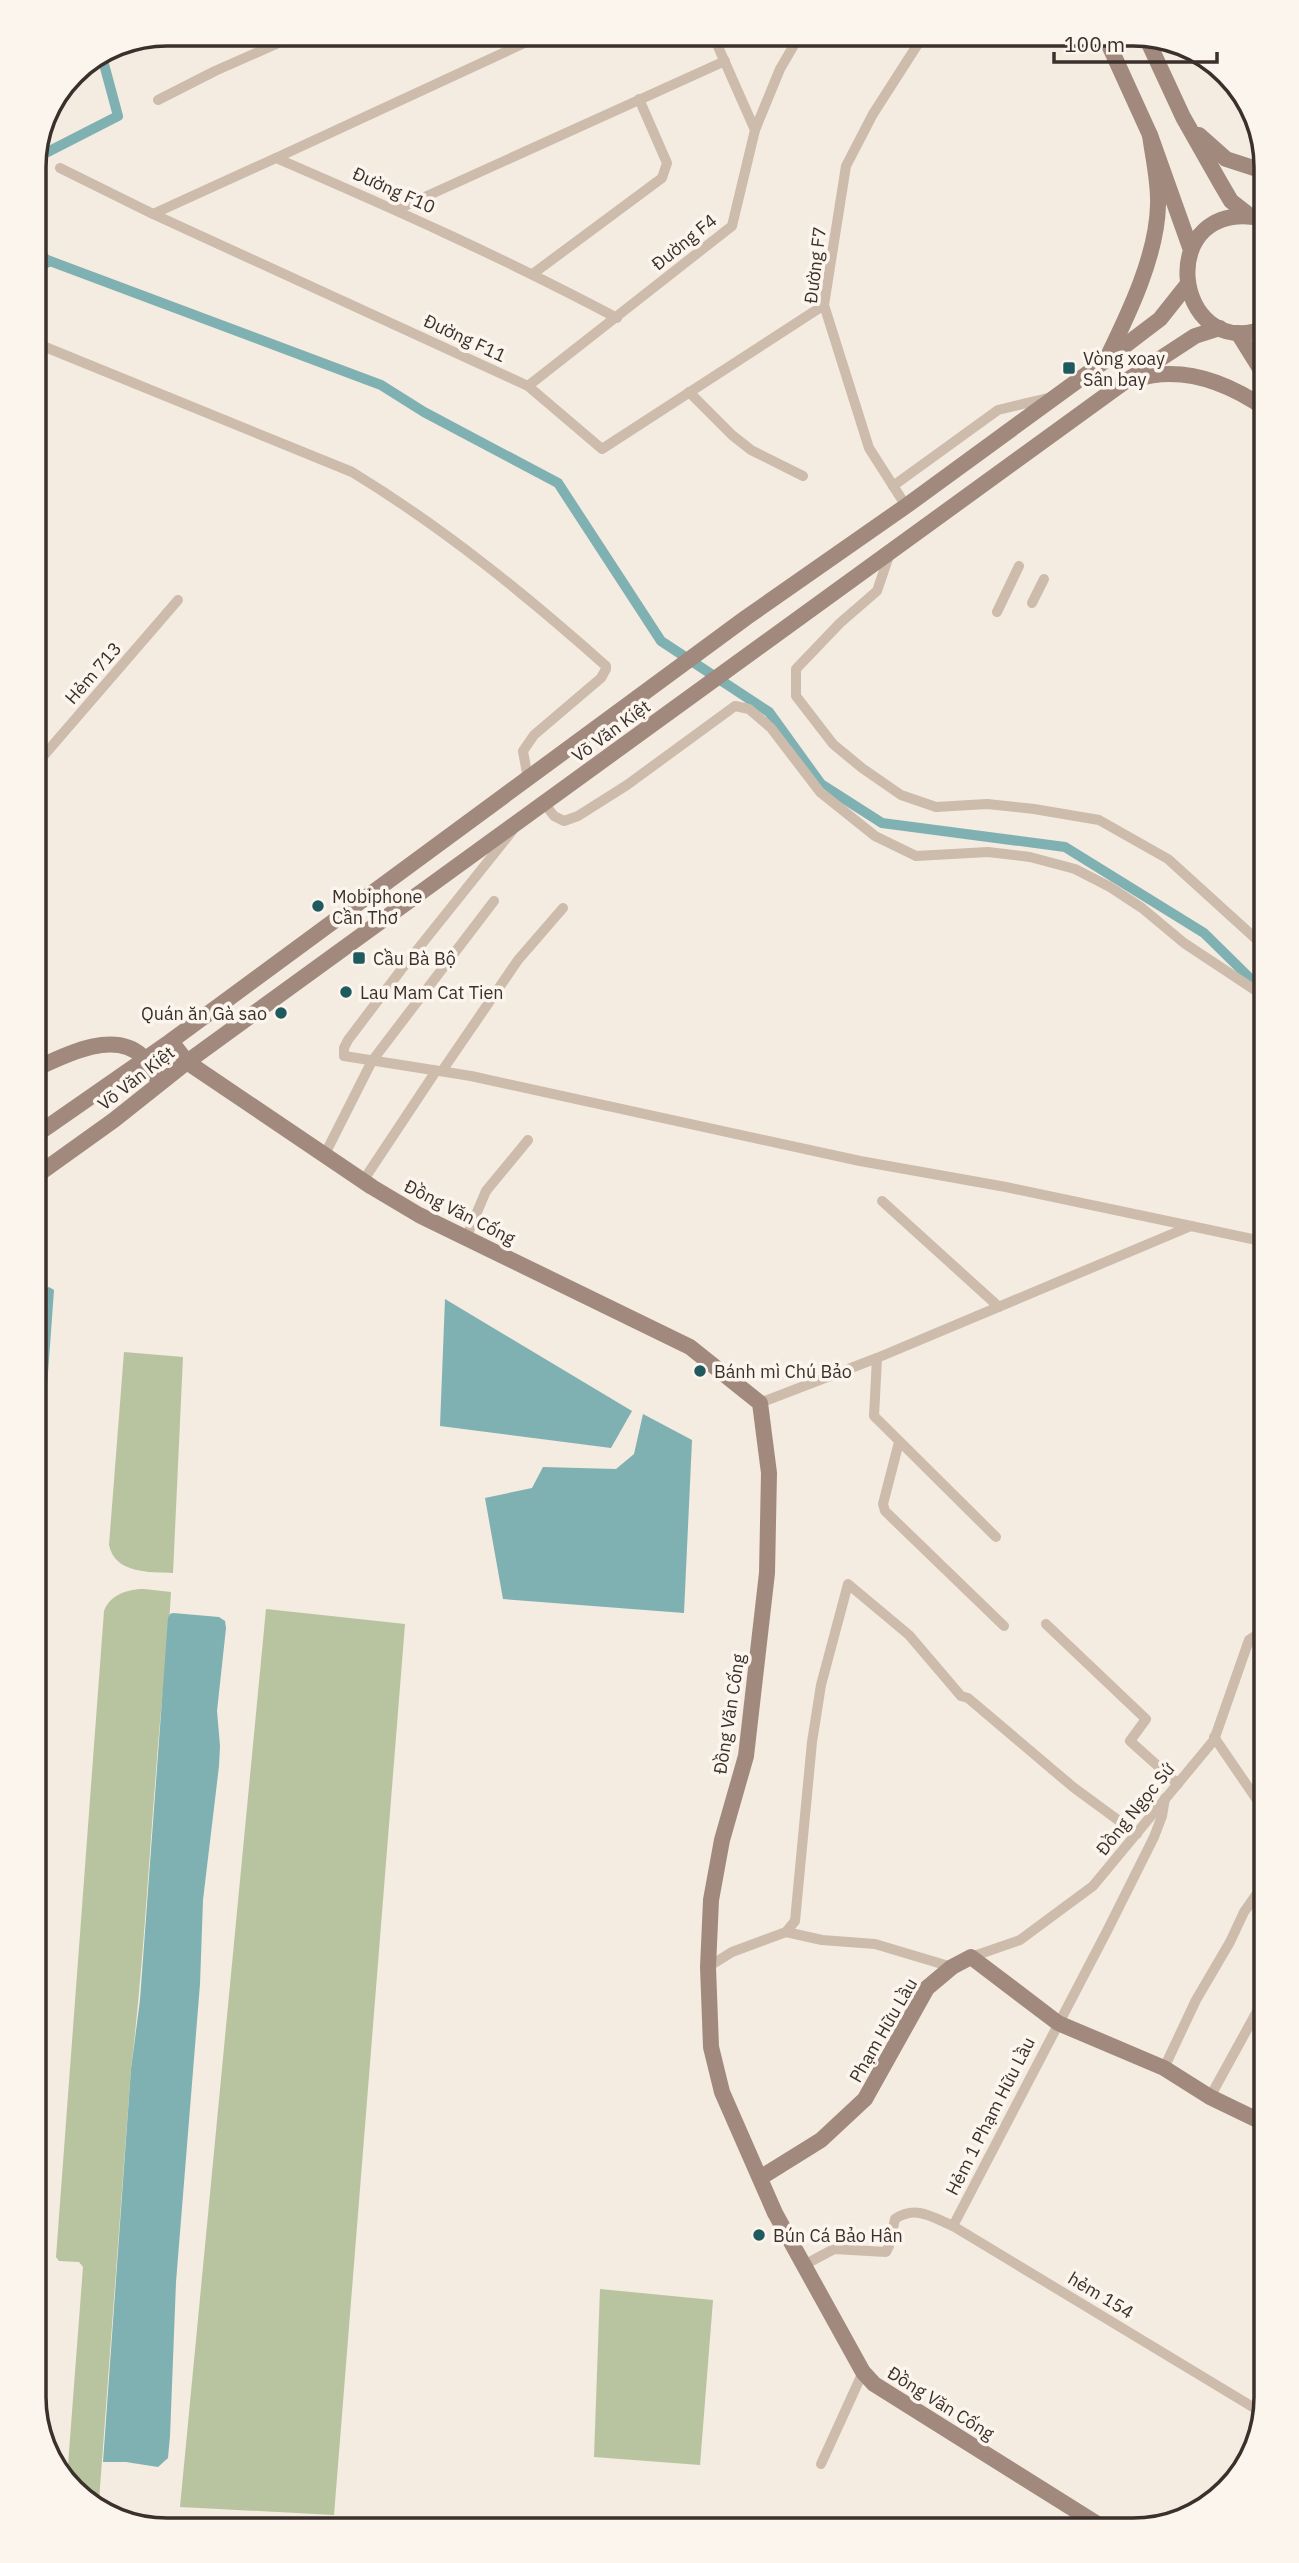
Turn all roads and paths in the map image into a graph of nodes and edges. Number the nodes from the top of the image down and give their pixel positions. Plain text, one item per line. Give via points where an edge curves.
1 (272, 46) edge
2 (508, 46) edge
3 (718, 46) edge
4 (793, 46) edge
5 (917, 46) edge
6 (1109, 46) edge
7 (1151, 47) edge
8 (725, 61) junction
9 (639, 99) junction
10 (158, 100) dead end
11 (1183, 117) junction
12 (755, 130) junction
13 (1150, 135) junction
14 (276, 158) junction
15 (60, 168) dead end
16 (1254, 168) edge
17 (396, 210) junction
18 (153, 214) junction
19 (1249, 215) junction
20 (1254, 216) edge
21 (1191, 250) junction
22 (534, 273) junction
23 (1187, 285) junction
24 (824, 306) junction
25 (618, 318) junction
26 (1220, 328) junction
27 (1254, 332) edge
28 (1238, 333) junction
29 (46, 347) edge
30 (1254, 359) edge
31 (1106, 360) junction
32 (1124, 383) junction
33 (528, 386) junction
34 (689, 392) junction
35 (1058, 395) junction
36 (1254, 402) edge
37 (803, 476) dead end
38 (893, 486) junction
39 (906, 506) junction
40 (890, 553) junction
41 (1019, 566) dead end
42 (1044, 579) dead end
43 (178, 600) dead end
44 (1032, 603) dead end
45 (997, 612) dead end
46 (46, 753) edge
47 (528, 779) junction
48 (544, 803) junction
49 (520, 821) junction
50 (494, 901) dead end
51 (562, 908) dead end
52 (1254, 937) edge
53 (1254, 989) edge
54 (171, 1041) junction
55 (144, 1058) junction
56 (372, 1061) junction
57 (187, 1062) junction
58 (46, 1064) edge
59 (439, 1071) junction
60 (160, 1083) junction
61 (46, 1128) edge
62 (528, 1140) dead end
63 (325, 1154) junction
64 (46, 1169) edge
65 (363, 1181) junction
66 (882, 1202) dead end
67 (1191, 1226) junction
68 (466, 1238) junction
69 (1254, 1239) edge
70 (999, 1307) junction
71 (877, 1358) junction
72 (760, 1403) junction
73 (899, 1442) junction
74 (996, 1537) dead end
75 (1046, 1625) dead end
76 (1004, 1626) dead end
77 (1254, 1637) edge
78 (1214, 1737) junction
79 (1178, 1784) junction
80 (1254, 1796) edge
81 (1165, 1798) junction
82 (1137, 1833) junction
83 (1254, 1898) edge
84 (786, 1932) junction
85 (971, 1958) junction
86 (708, 1967) junction
87 (952, 1967) junction
88 (1254, 2017) edge
89 (1058, 2023) junction
90 (1164, 2068) junction
91 (1210, 2097) junction
92 (1254, 2118) edge
93 (760, 2178) junction
94 (953, 2226) junction
95 (804, 2265) junction
96 (863, 2372) junction
97 (1253, 2407) edge
98 (821, 2464) dead end
99 (1088, 2518) edge

1 - 10 street
2 - 14 street
3 - 8 street
4 - 12 street, Đường F4
5 - 24 street, Đường F7 via 846,166
6 - 13 street
7 - 11 street
8 - 9 street
8 - 12 street
9 - 17 street
9 - 22 street via 667,163 662,178
11 - 16 street via 1226,159
11 - 19 street via 1231,201
12 - 25 street, Đường F4 via 732,226
13 - 21 street
13 - 31 street via 1156,225 1129,314
14 - 17 street, Đường F10
14 - 18 street
15 - 18 street, Đường F11
17 - 22 street, Đường F10
18 - 33 street, Đường F11
19 - 20 street
19 - 21 street via 1214,223
21 - 23 street
22 - 25 street, Đường F10
23 - 26 street via 1193,303
23 - 31 street, Võ Văn Kiệt via 1160,320
24 - 34 street, Đường F11
24 - 38 street, Đường F7 via 869,449
25 - 33 street, Đường F4
26 - 28 street
26 - 32 street, Võ Văn Kiệt via 1195,336
27 - 28 street
28 - 30 street
29 - 47 street via 352,472 399,501 548,614 606,669 534,735 523,751
31 - 35 street, Võ Văn Kiệt
32 - 36 street via 1152,374 1195,376
32 - 40 street, Võ Văn Kiệt
33 - 34 street, Đường F11 via 602,449
34 - 37 street via 751,450
35 - 38 street via 998,410
35 - 39 street, Võ Văn Kiệt
38 - 39 street, Đường F7
39 - 47 street, Võ Văn Kiệt
40 - 48 street, Võ Văn Kiệt
40 - 52 street via 877,591 796,669 796,696 833,744 901,795 936,807 987,804 1099,820 1168,859
41 - 45 street
42 - 44 street
43 - 46 street, Hẻm 713
47 - 54 street, Võ Văn Kiệt
48 - 49 street, Võ Văn Kiệt
48 - 53 street via 564,821 578,817 735,706 749,709 771,728 821,792 875,836 916,856 988,852 1075,869 1142,908 1184,943
49 - 56 street via 348,1040 344,1056
49 - 57 street, Võ Văn Kiệt
50 - 56 street
51 - 59 street via 518,960
54 - 55 street, Võ Văn Kiệt
54 - 57 street, Đồng Văn Cống
55 - 58 street via 122,1046 101,1045
55 - 60 street
55 - 61 street, Võ Văn Kiệt
56 - 59 street
56 - 63 street
57 - 60 street, Võ Văn Kiệt
57 - 63 street, Đồng Văn Cống
59 - 65 street
59 - 67 street
60 - 64 street, Võ Văn Kiệt
62 - 68 street via 486,1191
63 - 65 street, Đồng Văn Cống
65 - 68 street, Đồng Văn Cống
66 - 70 street
67 - 69 street
67 - 70 street
68 - 72 street, Đồng Văn Cống via 690,1347
70 - 71 street
71 - 72 street
71 - 73 street via 874,1416
72 - 86 street, Đồng Văn Cống via 769,1473 767,1573 746,1756 715,1869
73 - 74 street
73 - 76 street via 885,1511
75 - 79 street via 1146,1720 1130,1741
77 - 78 street, Đồng Ngọc Sứ
78 - 79 street, Đồng Ngọc Sứ
78 - 80 street
79 - 81 street, Đồng Ngọc Sứ
81 - 82 street, Đồng Ngọc Sứ
81 - 89 street, Hẻm 1 Phạm Hữu Lầu via 1154,1837
82 - 84 street via 961,1696 909,1635 848,1584 821,1685 798,1903 795,1921
82 - 85 street, Đồng Ngọc Sứ via 1093,1886 1020,1940
83 - 90 street via 1196,2000
84 - 86 street via 732,1952
84 - 87 street via 875,1944
85 - 87 street, Phạm Hữu Lầu
85 - 89 street
86 - 93 street, Đồng Văn Cống via 715,2069
87 - 93 street, Phạm Hữu Lầu via 927,1987 865,2099 821,2140
88 - 91 street
89 - 90 street
89 - 94 street, Hẻm 1 Phạm Hữu Lầu
90 - 91 street
91 - 92 street
93 - 95 street, Đồng Văn Cống
94 - 95 street, hẻm 154 via 920,2212 904,2214 895,2219 886,2252 834,2249
94 - 97 street, hẻm 154
95 - 96 street, Đồng Văn Cống
96 - 98 street
96 - 99 street, Đồng Văn Cống via 874,2384

